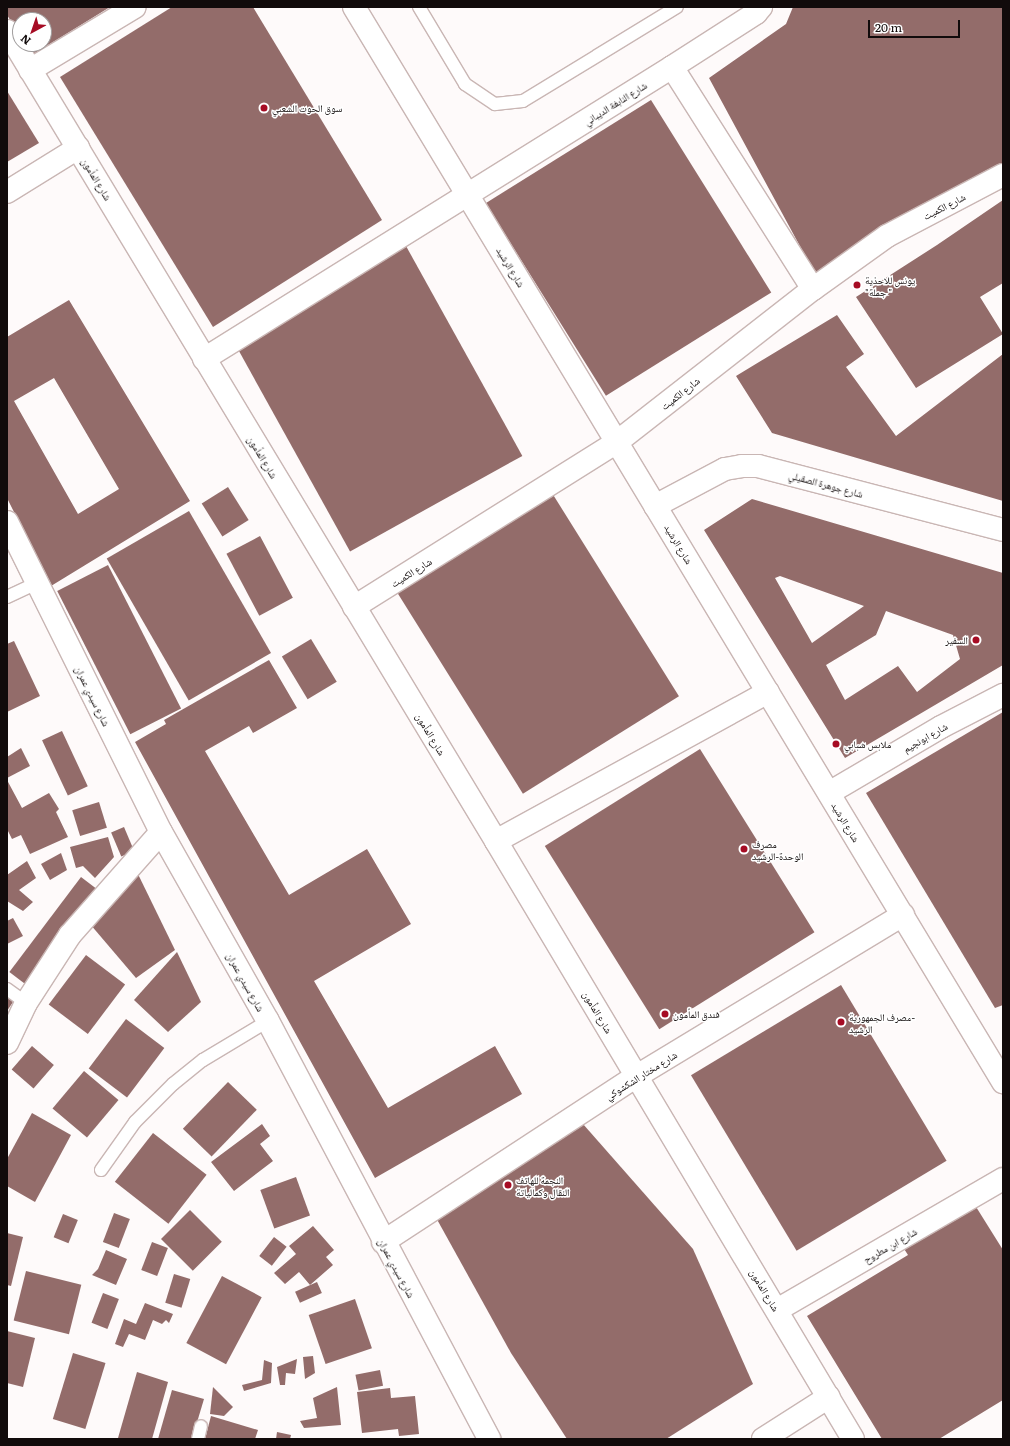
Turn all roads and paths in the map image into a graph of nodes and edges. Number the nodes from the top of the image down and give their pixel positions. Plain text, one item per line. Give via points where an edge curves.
1 (135, 7) edge
2 (354, 7) edge
3 (676, 7) edge
4 (760, 7) edge
5 (424, 9) edge
6 (7, 31) edge
7 (672, 67) junction
8 (30, 70) junction
9 (78, 148) junction
10 (1003, 175) edge
11 (7, 192) edge
12 (468, 196) junction
13 (814, 289) junction
14 (204, 359) junction
15 (617, 442) junction
16 (655, 506) junction
17 (7, 522) edge
18 (1003, 530) edge
19 (37, 582) junction
20 (7, 597) edge
21 (354, 607) junction
22 (768, 692) junction
23 (1003, 695) edge
24 (829, 793) junction
25 (161, 832) junction
26 (496, 841) junction
27 (903, 915) junction
28 (7, 989) edge
29 (26, 1003) junction
30 (268, 1021) junction
31 (7, 1043) edge
32 (637, 1076) junction
33 (1003, 1082) edge
34 (101, 1170) dead end
35 (1003, 1179) edge
36 (383, 1242) junction
37 (778, 1310) junction
38 (829, 1397) junction
39 (201, 1426) dead end
40 (198, 1439) edge
41 (489, 1439) edge
42 (762, 1439) edge
43 (853, 1439) edge

1 - 8 street
2 - 12 street, شارع الرشيد
3 - 5 lane via 523,101 495,104 465,84
4 - 7 street, شارع النابغة الديباني via 756,13
6 - 8 street, شارع المأمون
7 - 12 street, شارع النابغة الديباني
7 - 13 street
8 - 9 street, شارع المأمون
9 - 11 street
9 - 14 street, شارع المأمون
10 - 13 street, شارع الكميت via 887,236
12 - 14 street, شارع النابغة الديباني
12 - 15 street, شارع الرشيد
13 - 15 street, شارع الكميت
14 - 21 street, شارع المأمون
15 - 16 street, شارع الرشيد
15 - 21 street, شارع الكميت
16 - 18 street, شارع جوهرة الصقيلي via 725,469 758,466
16 - 22 street, شارع الرشيد
17 - 19 street, شارع سيدي عمران
19 - 20 lane
19 - 25 street, شارع سيدي عمران
21 - 26 street, شارع المأمون
22 - 24 street, شارع الرشيد
22 - 26 street
23 - 24 street, شارع ابونجيم via 941,727
24 - 27 street, شارع الرشيد
25 - 29 street via 70,935
25 - 30 street, شارع سيدي عمران
26 - 32 street, شارع المأمون
27 - 32 street, شارع مختار الشكشوكي
27 - 33 street, شارع الرشيد
28 - 29 lane
29 - 31 street
30 - 34 lane via 203,1060 172,1084 135,1122
30 - 36 street, شارع سيدي عمران
32 - 36 street, شارع مختار الشكشوكي
32 - 37 street, شارع المأمون
35 - 37 street, شارع ابن مطروح
36 - 41 street, شارع سيدي عمران
37 - 38 street, شارع المأمون
38 - 42 street
38 - 43 street, شارع المأمون
39 - 40 lane

